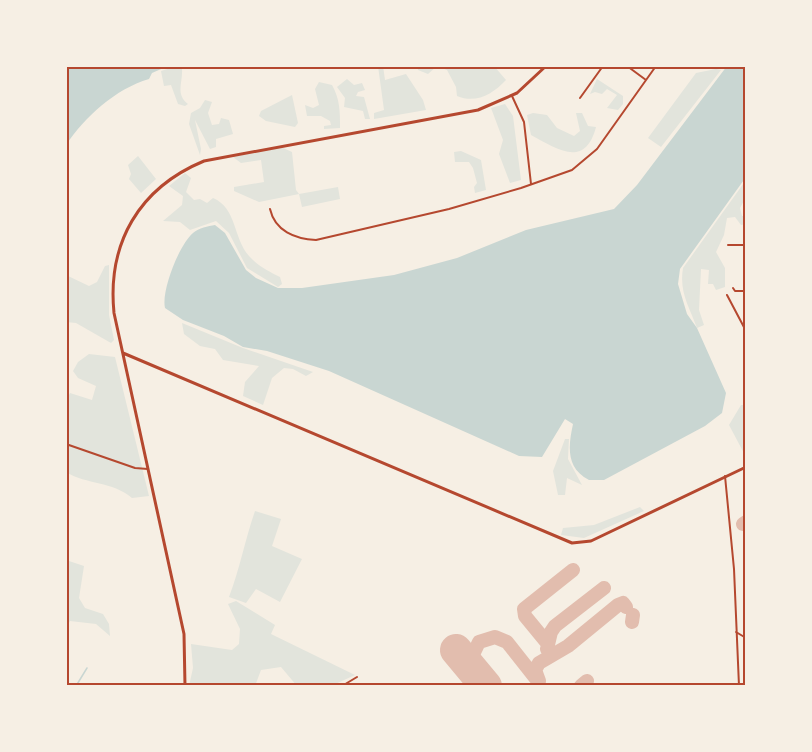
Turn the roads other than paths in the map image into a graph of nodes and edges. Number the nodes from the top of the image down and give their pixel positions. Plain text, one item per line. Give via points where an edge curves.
1 (546, 66) edge
2 (603, 66) edge
3 (627, 66) edge
4 (656, 66) edge
5 (646, 80) junction
6 (512, 96) junction
7 (580, 98) dead end
8 (531, 184) junction
9 (270, 209) dead end
10 (728, 245) dead end
11 (746, 245) edge
12 (733, 288) dead end
13 (746, 291) edge
14 (727, 295) dead end
15 (746, 331) edge
16 (122, 352) junction
17 (66, 444) edge
18 (746, 467) edge
19 (148, 469) junction
20 (725, 477) junction
21 (736, 632) junction
22 (746, 638) edge
23 (357, 677) dead end
24 (184, 686) edge
25 (342, 686) edge
26 (739, 686) edge

1 - 6 street
2 - 7 street
3 - 5 street
4 - 5 street
5 - 8 street via 585,161 565,174
6 - 8 street via 524,122
6 - 16 street via 465,113 217,158 170,179 141,206 117,256 112,298
8 - 9 street via 449,209 316,240 301,239 284,231
10 - 11 street
12 - 13 street
14 - 15 street
16 - 19 street
16 - 20 street via 572,543 586,542
17 - 19 street
18 - 20 street
19 - 24 street via 184,634
20 - 21 street
21 - 22 street
21 - 26 street
23 - 25 street

